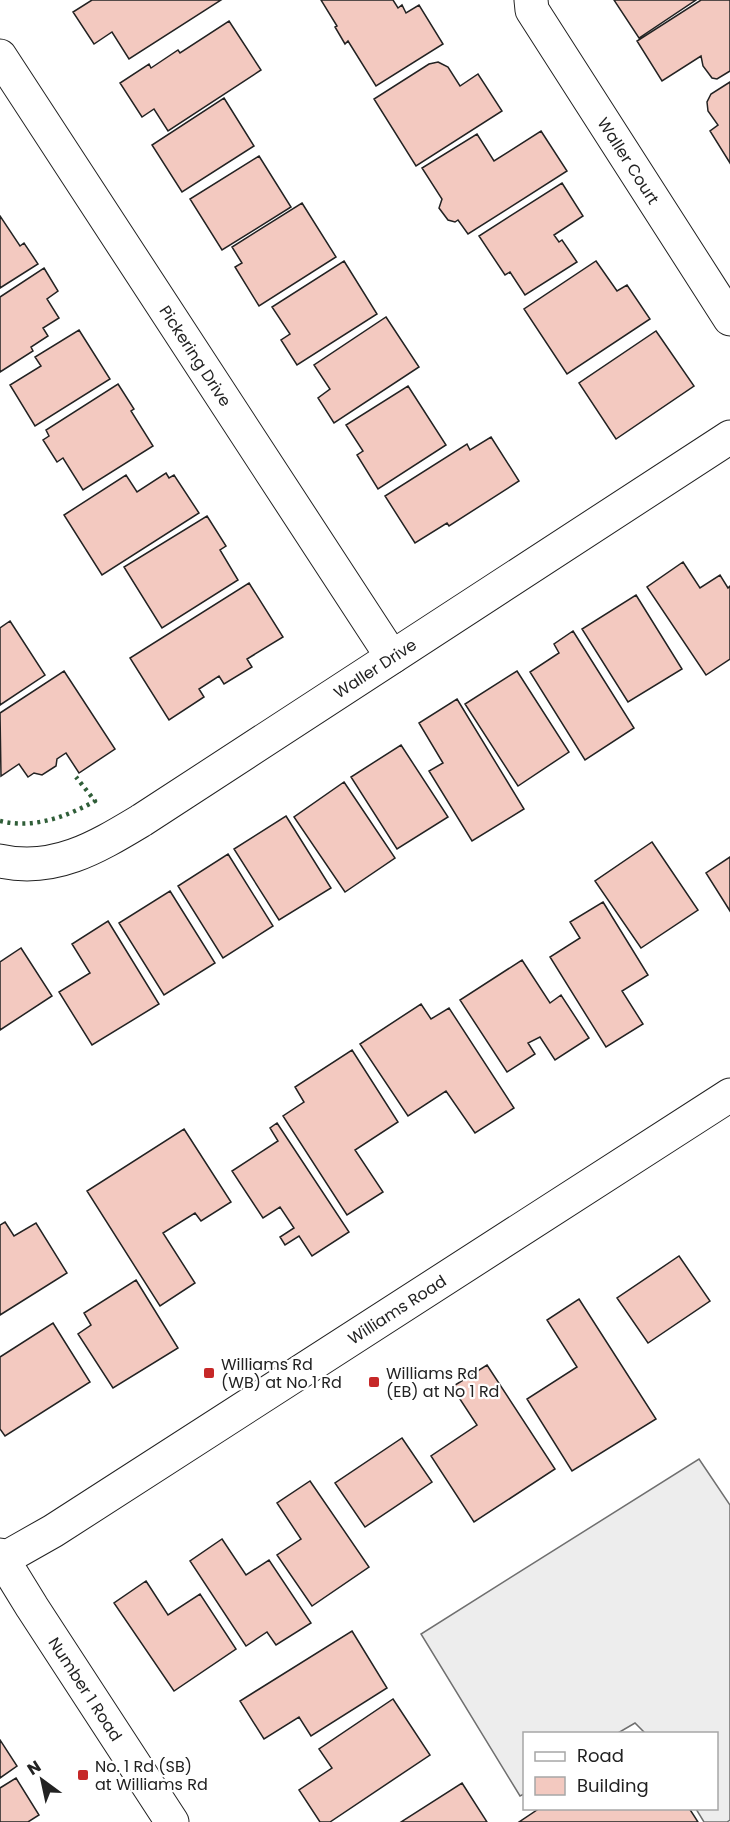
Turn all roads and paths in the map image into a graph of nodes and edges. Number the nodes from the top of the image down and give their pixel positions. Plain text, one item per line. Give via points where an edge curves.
1 (531, 0) edge
2 (0, 56) edge
3 (730, 319) edge
4 (730, 437) edge
5 (392, 657) junction
6 (3, 861) edge
7 (730, 1095) edge
8 (1, 1558) edge
9 (172, 1822) edge

1 - 3 street, Waller Court via 532,10
2 - 5 street, Pickering Drive
4 - 5 street, Waller Drive
5 - 6 street, Waller Drive via 103,844 50,862
7 - 8 street, Williams Road via 53,1531
8 - 9 street, Number 1 Road

